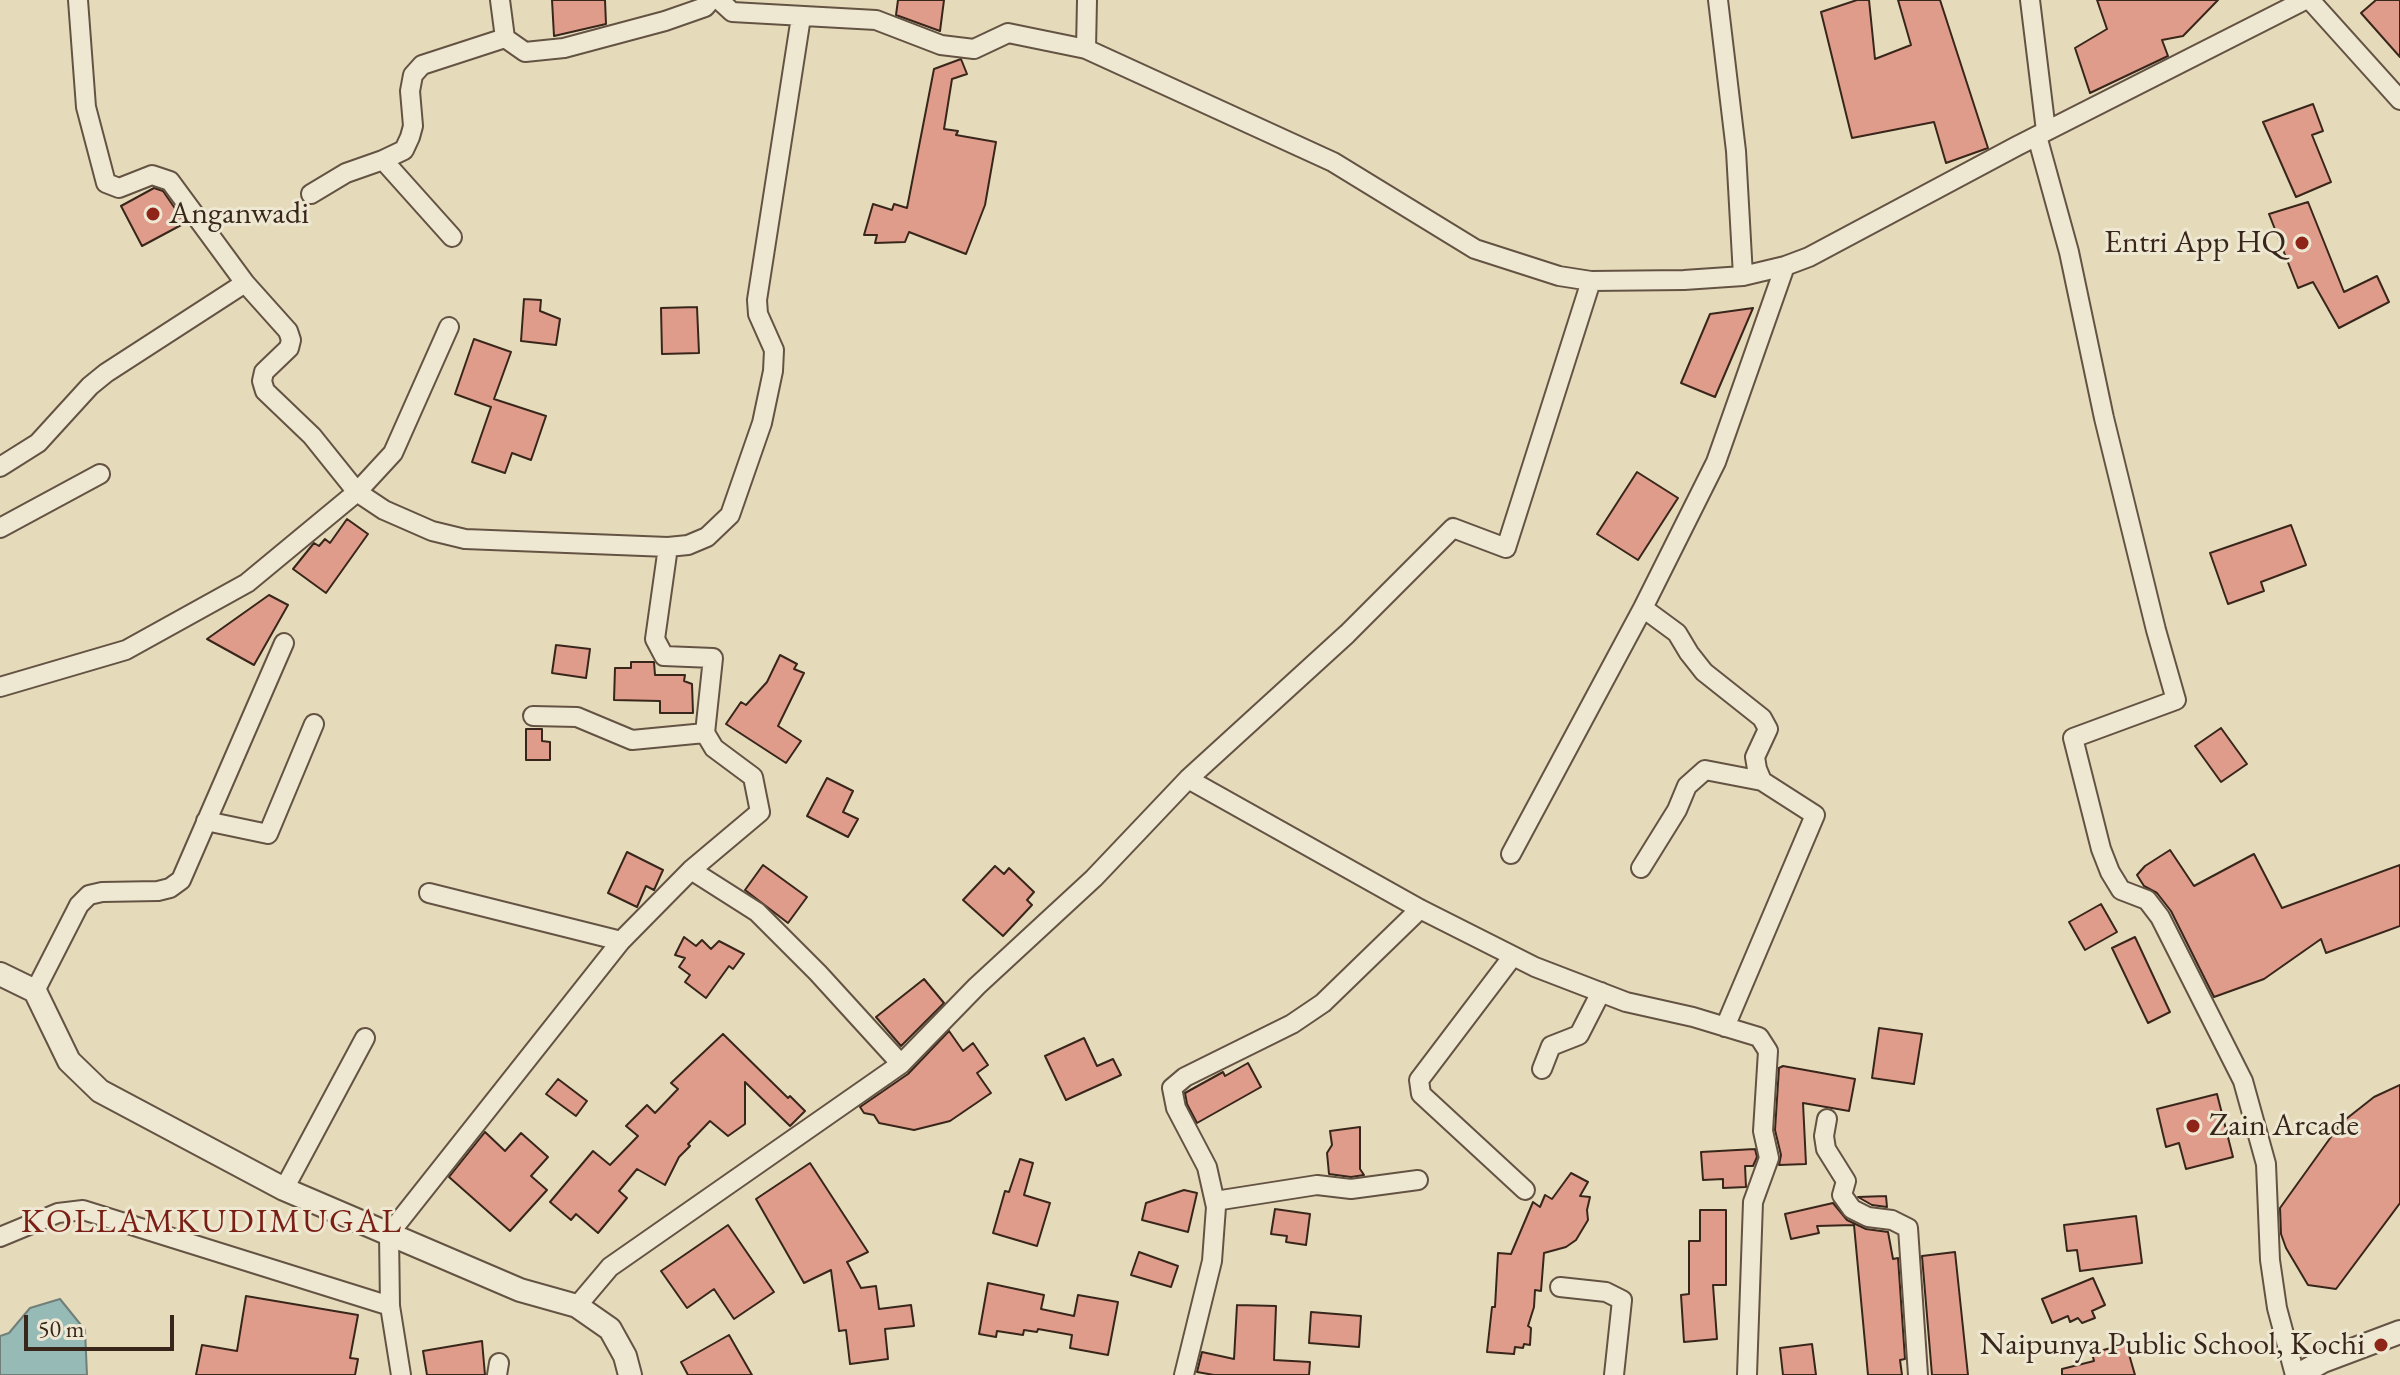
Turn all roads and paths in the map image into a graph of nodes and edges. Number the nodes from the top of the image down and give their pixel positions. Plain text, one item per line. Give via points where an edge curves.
1 (78, 0) edge
2 (500, 0) edge
3 (711, 0) edge
4 (719, 0) edge
5 (1087, 0) edge
6 (1718, 0) edge
7 (2030, 0) edge
8 (2307, 0) edge
9 (801, 17) junction
10 (505, 38) junction
11 (1086, 49) junction
12 (2400, 100) edge
13 (2042, 133) junction
14 (383, 160) junction
15 (311, 194) dead end
16 (452, 237) dead end
17 (1785, 266) junction
18 (1743, 276) junction
19 (1591, 281) junction
20 (245, 283) junction
21 (449, 327) dead end
22 (0, 467) edge
23 (100, 474) dead end
24 (357, 492) junction
25 (3, 519) edge
26 (668, 547) junction
27 (1643, 608) junction
28 (284, 643) dead end
29 (0, 687) edge
30 (533, 716) dead end
31 (314, 724) dead end
32 (705, 733) junction
33 (1188, 779) junction
34 (1762, 781) junction
35 (206, 821) junction
36 (1511, 854) dead end
37 (1641, 868) dead end
38 (691, 870) junction
39 (429, 893) dead end
40 (1420, 909) junction
41 (621, 941) junction
42 (1513, 956) junction
43 (0, 974) edge
44 (35, 991) junction
45 (1601, 992) junction
46 (1725, 1027) junction
47 (365, 1038) dead end
48 (901, 1064) junction
49 (1542, 1069) dead end
50 (1827, 1119) dead end
51 (1418, 1180) dead end
52 (284, 1189) junction
53 (1525, 1190) dead end
54 (1215, 1201) junction
55 (389, 1234) junction
56 (0, 1237) edge
57 (1560, 1287) dead end
58 (390, 1306) junction
59 (577, 1306) junction
60 (2400, 1332) edge
61 (401, 1375) edge
62 (630, 1375) edge
63 (1184, 1375) edge
64 (1614, 1375) edge
65 (1747, 1375) edge
66 (1918, 1375) edge
67 (2297, 1375) edge

1 - 20 street via 86,107 106,183 119,188 152,175 170,181
2 - 10 street
3 - 10 street via 665,21 564,48 525,52
4 - 9 street via 732,12
5 - 11 street
6 - 18 street via 1736,151
7 - 13 street
8 - 12 street
8 - 13 street
9 - 11 street via 876,20 941,45 974,49 1008,33
9 - 26 street via 757,300 774,350 762,423 730,515 707,537
10 - 14 street via 422,65 410,91 410,137 404,150
11 - 19 street via 1333,162 1475,249
13 - 17 street
13 - 67 street via 2104,418 2176,700 2073,738 2110,872 2121,890 2147,900 2160,917 2243,1081 2266,1164 2277,1308
14 - 15 street via 346,173
14 - 16 street
17 - 18 street
17 - 27 street via 1716,462
18 - 19 street
19 - 33 street via 1506,548 1453,528 1347,634
20 - 22 street via 106,373 38,443
20 - 24 street via 291,340 264,372 265,391 312,436
21 - 24 street via 393,453
23 - 25 street
24 - 26 street via 420,526 465,539
24 - 29 street via 247,583 126,650
26 - 32 street via 655,639 664,656 713,658
27 - 34 street via 1677,633 1704,672 1762,718 1768,729 1755,757
27 - 36 street
28 - 35 street
30 - 32 street via 577,717 632,740
31 - 35 street via 268,834
32 - 38 street via 714,748 753,777 760,812
33 - 40 street
33 - 48 street via 1094,878
34 - 37 street via 1705,770 1687,786
34 - 46 street via 1815,815
35 - 44 street via 181,880 170,888 89,895
38 - 41 street
38 - 48 street via 757,912
39 - 41 street
40 - 42 street
40 - 54 street via 1323,1003 1172,1088 1176,1108 1207,1167
41 - 55 street
42 - 45 street
42 - 53 street via 1419,1080 1421,1094
43 - 44 street
44 - 52 street via 69,1061 100,1091
45 - 46 street
45 - 49 street via 1579,1035 1551,1046
46 - 65 street via 1759,1037 1768,1051 1763,1131 1769,1158 1753,1202
47 - 52 street
48 - 59 street via 610,1267
50 - 66 street via 1826,1149 1846,1181 1842,1195 1852,1209 1908,1228
51 - 54 street via 1351,1189 1317,1185
52 - 55 street
54 - 63 street via 1212,1261
55 - 58 street
55 - 59 street via 520,1290
56 - 58 street via 58,1213 83,1210
57 - 64 street via 1606,1292 1622,1300
58 - 61 street
59 - 62 street via 610,1329
60 - 67 street

